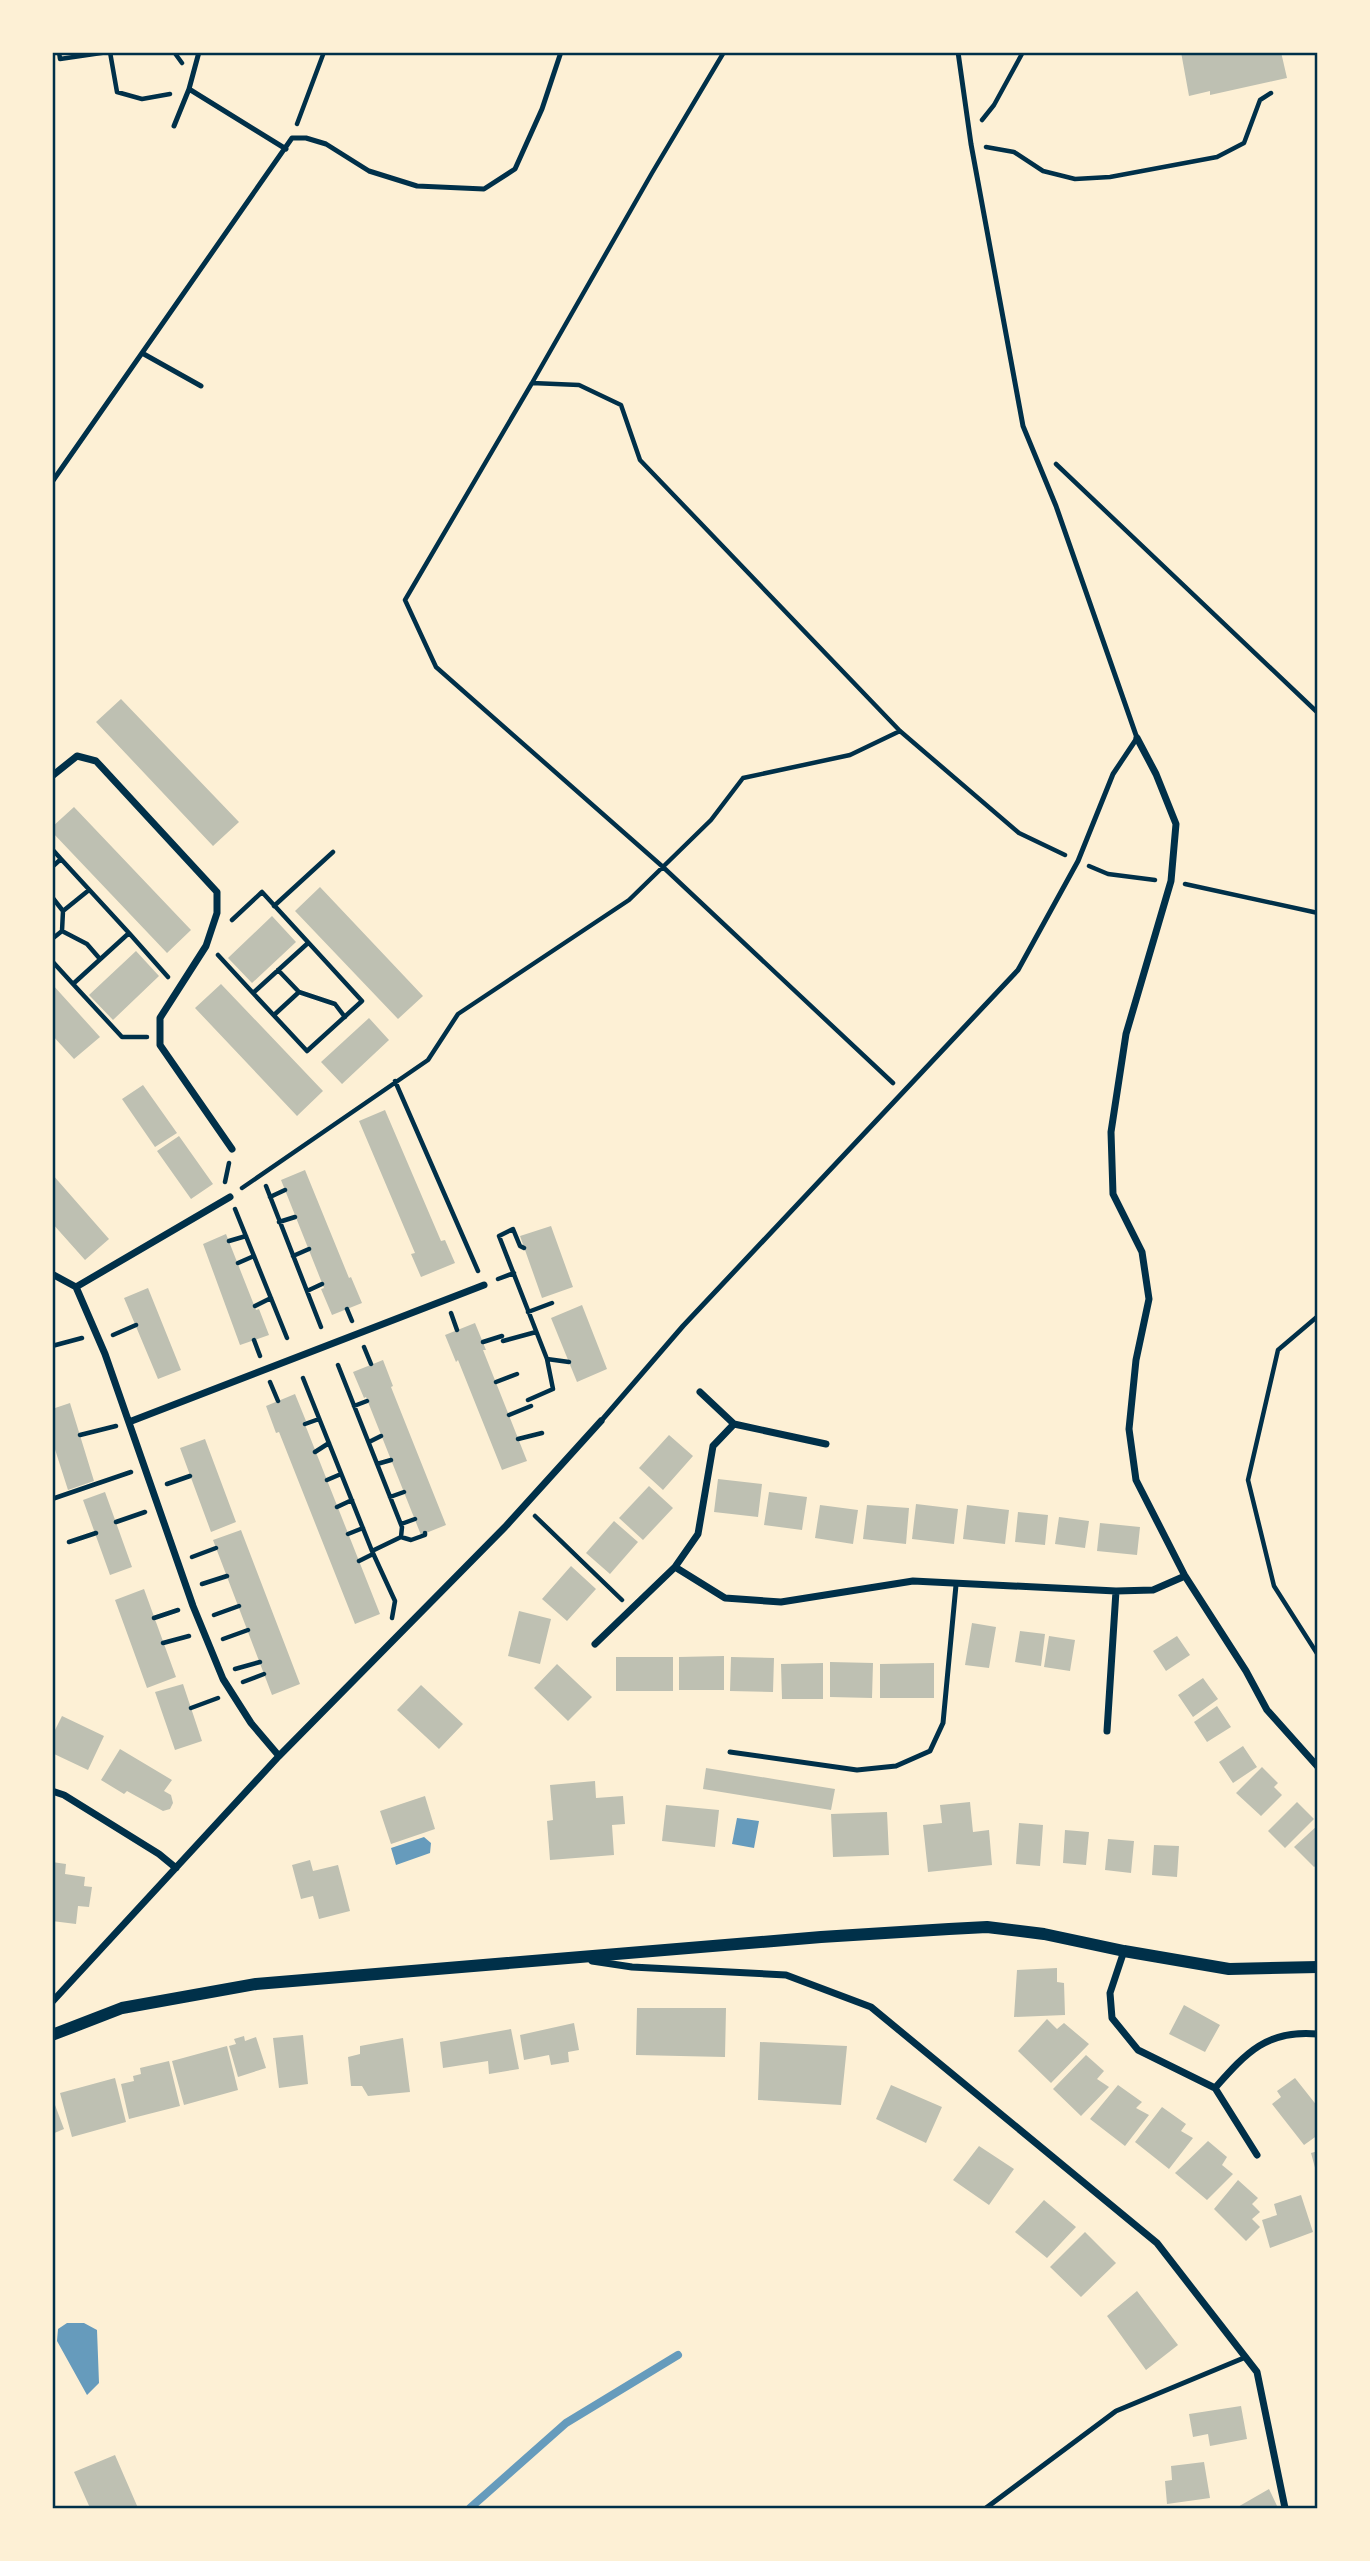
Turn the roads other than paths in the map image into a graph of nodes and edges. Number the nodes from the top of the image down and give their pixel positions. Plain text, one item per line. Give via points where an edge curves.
1 (200, 52) edge
2 (561, 52) edge
3 (958, 52) edge
4 (189, 89) junction
5 (174, 126) dead end
6 (286, 149) junction
7 (142, 353) junction
8 (201, 386) dead end
9 (52, 482) edge
10 (1137, 738) junction
11 (52, 776) edge
12 (232, 1149) road end
13 (230, 1196) road end
14 (52, 1275) edge
15 (484, 1285) road end
16 (76, 1287) junction
17 (700, 1392) dead end
18 (601, 1421) joint
19 (130, 1422) junction
20 (734, 1423) junction
21 (826, 1444) dead end
22 (676, 1567) junction
23 (1185, 1576) junction
24 (956, 1585) junction
25 (1116, 1591) junction
26 (595, 1644) dead end
27 (1107, 1731) dead end
28 (730, 1752) dead end
29 (279, 1756) junction
30 (1318, 1767) edge
31 (52, 1791) edge
32 (176, 1868) junction
33 (1124, 1951) junction
34 (578, 1958) junction
35 (1318, 1967) edge
36 (52, 2002) edge
37 (1318, 2034) edge
38 (52, 2035) edge
39 (1214, 2088) junction
40 (1257, 2155) dead end
41 (1246, 2357) junction
42 (986, 2508) edge
43 (1285, 2508) edge

1 - 4 lane
2 - 6 lane via 515,169 484,189 417,187 369,171 306,138 292,138
3 - 10 lane via 1023,426 1056,506
4 - 5 lane
4 - 6 lane
6 - 7 lane
7 - 8 lane
7 - 9 lane
10 - 18 lane via 1113,774 1078,861 1018,970 683,1326
10 - 23 street via 1176,824 1171,881 1126,1034 1111,1132 1113,1195 1142,1252 1149,1299 1136,1360 1129,1429 1136,1480
11 - 12 street via 77,756 96,761 217,892 217,913 206,946 160,1018 160,1045
13 - 16 street
14 - 16 street
15 - 19 street
16 - 19 street
17 - 20 street
18 - 29 street
19 - 29 street via 192,1606 223,1679
20 - 21 street
20 - 22 street via 713,1446 698,1534
22 - 24 street via 725,1598 781,1602 914,1581
22 - 26 street
23 - 25 street via 1153,1590
23 - 30 street via 1267,1710
24 - 25 street
24 - 28 lane via 943,1723 930,1751 895,1766 857,1770
25 - 27 street
29 - 32 street
31 - 32 street
32 - 36 street
33 - 34 street via 986,1927
33 - 35 street via 1229,1969
33 - 39 street via 1110,1993 1112,2018 1138,2050
34 - 38 street via 244,1986 122,2008
34 - 41 street via 632,1967 786,1975 871,2007 1157,2243
37 - 39 street via 1273,2037 1242,2057
39 - 40 street
41 - 42 lane via 1116,2411
41 - 43 street via 1257,2372

